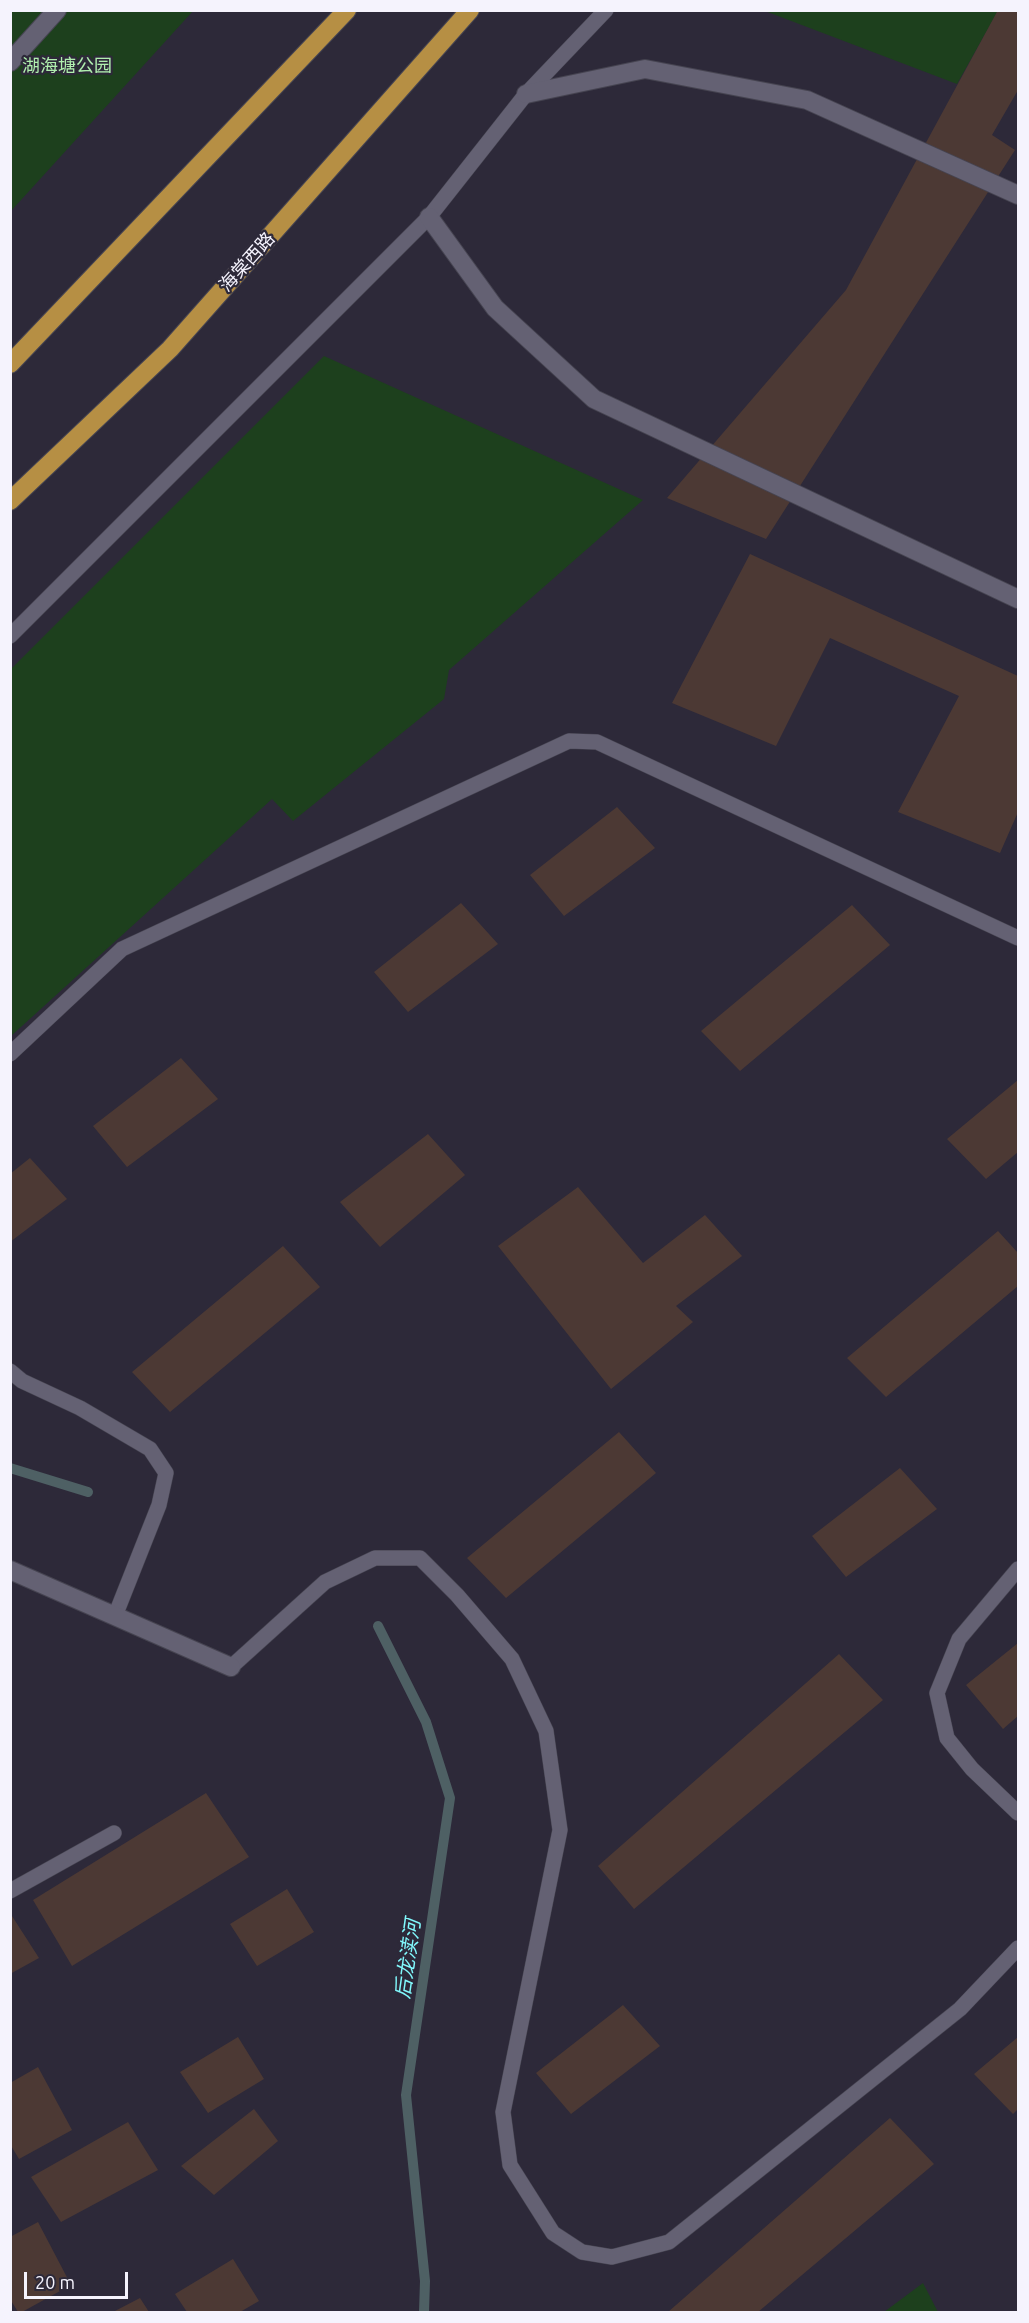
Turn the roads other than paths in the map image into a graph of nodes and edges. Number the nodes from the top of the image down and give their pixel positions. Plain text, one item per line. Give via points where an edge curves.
1 (57, 10) edge
2 (348, 10) edge
3 (470, 10) edge
4 (606, 10) edge
5 (10, 62) edge
6 (526, 94) junction
7 (1018, 195) edge
8 (429, 217) junction
9 (10, 364) edge
10 (10, 501) edge
11 (1018, 599) edge
12 (10, 636) edge
13 (1018, 938) edge
14 (10, 1054) edge
15 (10, 1371) edge
16 (1018, 1569) edge
17 (10, 1570) edge
18 (115, 1616) junction
19 (231, 1667) joint
20 (1018, 1813) edge
21 (114, 1833) dead end
22 (10, 1892) edge
23 (1018, 1948) edge

1 - 5 street
2 - 9 main road
3 - 10 main road, 海棠西路 via 170,349
4 - 6 lane
6 - 7 street via 645,69 807,100
6 - 8 lane
8 - 11 street via 495,308 594,399
8 - 12 lane
13 - 14 lane via 597,742 569,741 122,948
15 - 18 lane via 150,1449 166,1473 159,1505
16 - 20 lane via 958,1639 937,1693 947,1738 972,1769
17 - 18 street
18 - 19 street
19 - 23 lane via 325,1582 375,1558 420,1558 512,1659 546,1731 560,1830 503,2112 510,2165 553,2233 582,2252 612,2257 669,2242 960,2009
21 - 22 lane

